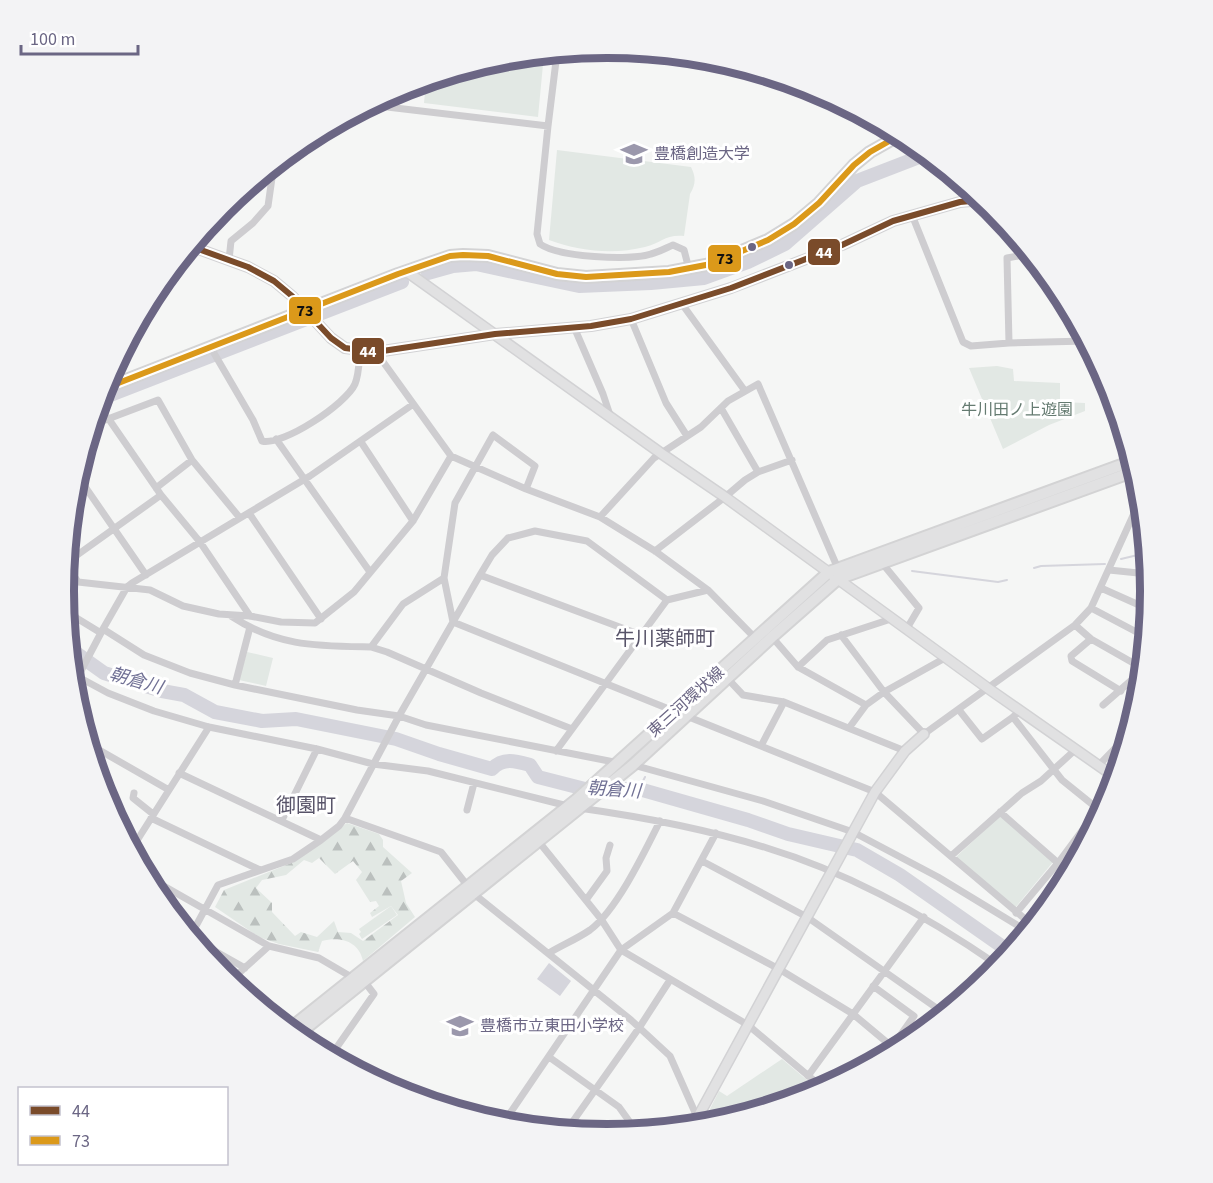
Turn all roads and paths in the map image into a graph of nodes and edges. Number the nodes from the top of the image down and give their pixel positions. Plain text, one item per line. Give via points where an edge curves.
1 (556, 61) edge
2 (385, 107) edge
3 (548, 126) junction
4 (890, 140) edge
5 (272, 177) edge
6 (969, 201) edge
7 (912, 215) junction
8 (199, 249) edge
9 (1020, 256) edge
10 (229, 260) junction
11 (689, 269) junction
12 (406, 272) junction
13 (682, 304) junction
14 (305, 311) junction
15 (631, 319) junction
16 (574, 327) junction
17 (495, 334) junction
18 (1077, 341) edge
19 (1009, 343) junction
20 (211, 348) junction
21 (360, 352) junction
22 (376, 352) junction
23 (116, 384) edge
24 (745, 391) junction
25 (412, 405) junction
26 (721, 408) junction
27 (108, 418) junction
28 (611, 418) junction
29 (102, 421) edge
30 (687, 436) junction
31 (276, 439) junction
32 (361, 442) junction
33 (662, 454) junction
34 (451, 456) junction
35 (192, 460) junction
36 (792, 460) junction
37 (1123, 464) edge
38 (474, 467) junction
39 (758, 472) junction
40 (1126, 474) edge
41 (304, 480) junction
42 (85, 486) edge
43 (156, 488) junction
44 (526, 489) junction
45 (161, 495) junction
46 (725, 497) junction
47 (249, 513) junction
48 (1134, 514) edge
49 (600, 517) junction
50 (240, 518) junction
51 (413, 521) junction
52 (116, 529) junction
53 (200, 542) junction
54 (655, 551) junction
55 (75, 558) edge
56 (882, 563) junction
57 (1109, 570) junction
58 (370, 572) junction
59 (835, 573) junction
60 (1139, 573) edge
61 (146, 575) junction
62 (480, 575) junction
63 (74, 577) edge
64 (444, 578) junction
65 (127, 587) junction
66 (1101, 588) junction
67 (708, 591) junction
68 (667, 600) junction
69 (1139, 605) edge
70 (1091, 608) junction
71 (229, 614) junction
72 (250, 616) junction
73 (75, 617) edge
74 (321, 619) junction
75 (891, 619) junction
76 (453, 622) junction
77 (1075, 625) junction
78 (250, 627) junction
79 (906, 630) junction
80 (1137, 632) edge
81 (101, 633) junction
82 (641, 635) junction
83 (841, 635) junction
84 (772, 637) junction
85 (756, 639) junction
86 (1091, 639) junction
87 (371, 647) junction
88 (945, 658) junction
89 (1134, 665) edge
90 (798, 667) junction
91 (79, 669) edge
92 (426, 669) junction
93 (81, 678) edge
94 (727, 678) junction
95 (1130, 682) edge
96 (605, 684) junction
97 (234, 686) junction
98 (989, 689) junction
99 (1121, 691) junction
100 (884, 692) junction
101 (784, 702) junction
102 (866, 705) junction
103 (1103, 705) dead end
104 (959, 710) junction
105 (675, 713) junction
106 (1016, 714) junction
107 (687, 716) junction
108 (397, 719) junction
109 (209, 727) junction
110 (849, 728) junction
111 (572, 729) junction
112 (924, 734) junction
113 (761, 746) junction
114 (1116, 747) edge
115 (98, 749) edge
116 (317, 749) junction
117 (556, 750) junction
118 (1075, 750) junction
119 (905, 751) junction
120 (374, 762) junction
121 (1098, 765) junction
122 (624, 766) junction
123 (1054, 770) junction
124 (1108, 772) edge
125 (179, 773) junction
126 (474, 783) junction
127 (169, 790) junction
128 (875, 792) junction
129 (134, 793) dead end
130 (579, 804) junction
131 (1094, 806) edge
132 (467, 810) dead end
133 (1000, 812) junction
134 (152, 816) junction
135 (345, 818) junction
136 (282, 820) junction
137 (660, 820) junction
138 (1086, 825) edge
139 (717, 833) junction
140 (852, 833) junction
141 (321, 840) junction
142 (136, 842) edge
143 (538, 842) junction
144 (610, 845) dead end
145 (951, 856) junction
146 (702, 861) junction
147 (1058, 862) junction
148 (1063, 866) edge
149 (260, 870) junction
150 (833, 871) junction
151 (161, 884) edge
152 (471, 890) junction
153 (586, 900) junction
154 (205, 910) junction
155 (673, 913) junction
156 (1016, 913) junction
157 (807, 917) junction
158 (924, 917) junction
159 (602, 919) junction
160 (1025, 921) edge
161 (1020, 927) edge
162 (195, 929) edge
163 (268, 946) junction
164 (213, 950) edge
165 (621, 950) junction
166 (549, 953) junction
167 (990, 960) edge
168 (244, 968) junction
169 (779, 969) junction
170 (884, 970) junction
171 (237, 975) edge
172 (352, 979) junction
173 (670, 980) junction
174 (364, 981) junction
175 (873, 986) junction
176 (595, 990) junction
177 (938, 1009) edge
178 (853, 1014) junction
179 (295, 1024) edge
180 (748, 1025) junction
181 (639, 1028) junction
182 (303, 1030) edge
183 (902, 1035) edge
184 (888, 1044) edge
185 (335, 1050) edge
186 (549, 1057) junction
187 (808, 1076) junction
188 (815, 1082) edge
189 (594, 1090) junction
190 (509, 1115) edge
191 (699, 1116) edge
192 (698, 1117) edge
193 (571, 1123) edge
194 (631, 1123) edge

1 - 3 street
2 - 3 street
3 - 11 street via 537,234 540,244 558,251 607,257 650,255 673,245 684,250
4 - 11 main road via 870,152 819,203 779,234
5 - 10 street via 268,206 231,241
6 - 7 street
7 - 13 street
7 - 19 street via 963,342 971,346
8 - 10 street
9 - 19 street via 1007,258
10 - 14 street via 274,281
11 - 12 main road via 576,276 488,256 464,255 442,258
12 - 14 main road
12 - 17 street
13 - 15 street
13 - 24 street
14 - 20 main road
14 - 21 street via 338,344
15 - 16 street
15 - 30 street via 666,403
16 - 17 street
16 - 28 street
17 - 22 street
17 - 28 street
18 - 19 street
20 - 23 main road
20 - 31 street via 262,441
21 - 22 street
21 - 31 street via 354,385 346,397 312,423
22 - 25 street
24 - 26 street
24 - 36 street via 758,384
25 - 32 street
25 - 34 street
26 - 30 street
26 - 39 street
27 - 29 street
27 - 35 street via 158,400
27 - 43 street
28 - 33 street
30 - 33 street
31 - 41 street
32 - 41 street
32 - 51 street
33 - 46 street
33 - 49 street
34 - 38 street
34 - 51 street
35 - 43 street
35 - 50 street
36 - 39 street
36 - 59 street
37 - 59 main road, 東三河環状線
38 - 44 street
38 - 44 street via 493,435 534,466
38 - 64 street via 455,503
39 - 46 street
40 - 56 main road, 東三河環状線
41 - 47 street
41 - 58 street
42 - 52 street
43 - 45 street
44 - 49 street
45 - 52 street
45 - 53 street
46 - 54 street
46 - 59 street
47 - 50 street
47 - 74 street
48 - 57 street
49 - 54 street
50 - 53 street
51 - 58 street
52 - 55 street
52 - 61 street
53 - 61 street
53 - 72 street
54 - 67 street
56 - 59 main road, 東三河環状線
56 - 79 street via 919,608
57 - 60 street
57 - 66 street
58 - 74 street via 354,592
59 - 75 street
59 - 84 main road, 東三河環状線
59 - 85 main road, 東三河環状線
61 - 65 street
62 - 68 street via 508,538 535,531 587,541
62 - 76 street
62 - 82 street
63 - 65 street via 78,582
64 - 76 street
64 - 87 street via 403,604
65 - 71 street via 150,590 183,606
65 - 81 street
66 - 69 street
66 - 70 street
67 - 68 street
67 - 85 street
68 - 82 street
70 - 77 street
70 - 80 street
71 - 72 street
71 - 78 street
72 - 74 street via 281,622 315,623
73 - 81 street
75 - 79 street
75 - 83 street
76 - 92 street
76 - 96 street
77 - 86 street
77 - 98 street
78 - 87 street via 294,643
78 - 97 street
79 - 88 street
81 - 91 street
81 - 97 street via 144,655
82 - 96 street
83 - 90 street via 827,640
83 - 100 street
84 - 90 street
84 - 94 main road, 東三河環状線
85 - 105 main road, 東三河環状線
86 - 89 street
86 - 99 street via 1071,656 1072,661
87 - 92 street
88 - 98 street
88 - 100 street
90 - 102 street
92 - 108 street
92 - 111 street
93 - 109 street via 154,711
94 - 101 street via 743,695
94 - 107 main road, 東三河環状線
95 - 99 street
96 - 105 street
96 - 111 street
97 - 108 street
98 - 104 street
98 - 106 street
99 - 103 street
100 - 102 street
100 - 112 street
101 - 110 street
101 - 113 street
102 - 110 street
104 - 106 street via 982,739
104 - 112 street
105 - 107 street
105 - 122 main road, 東三河環状線
106 - 118 street
106 - 123 street
107 - 113 street
107 - 122 main road, 東三河環状線
108 - 117 street
108 - 120 street
109 - 116 street
109 - 125 street
110 - 119 street
111 - 117 street
112 - 119 street
113 - 128 street
114 - 121 street
115 - 127 street
116 - 120 street
116 - 136 street
117 - 122 street
118 - 121 street
118 - 123 street
119 - 128 street
120 - 126 street
120 - 135 street
121 - 124 street
122 - 130 main road, 東三河環状線
122 - 140 street via 763,801
123 - 131 street
123 - 133 street
125 - 127 street
125 - 136 street
126 - 130 street
126 - 132 street
127 - 134 street
128 - 140 street
128 - 145 street
129 - 134 street via 133,798
130 - 137 street
130 - 143 main road, 東三河環状線
130 - 152 main road, 東三河環状線
133 - 145 street
133 - 147 street
134 - 142 street
134 - 149 street
135 - 141 street
135 - 152 street via 441,852
136 - 141 street
137 - 139 street
137 - 159 street via 632,874
138 - 147 street
139 - 146 street
139 - 150 street
140 - 150 street
140 - 161 street via 938,877
141 - 149 street via 293,859
143 - 152 main road, 東三河環状線
143 - 153 street
144 - 153 street via 607,871
145 - 156 street
146 - 155 street
146 - 157 street
147 - 148 street
147 - 156 street
149 - 154 street via 218,885
150 - 157 street
150 - 158 street
151 - 154 street
152 - 166 street
152 - 172 main road, 東三河環状線
152 - 174 main road, 東三河環状線
153 - 159 street
154 - 162 street
154 - 163 street
155 - 165 street
155 - 169 street
156 - 160 street
157 - 169 street
157 - 170 street
158 - 167 street
158 - 170 street
159 - 165 street
159 - 166 street
163 - 168 street
163 - 172 street via 319,958
164 - 168 street
165 - 173 street
165 - 176 street
166 - 176 street
168 - 171 street
169 - 178 street
169 - 180 street
170 - 175 street
170 - 177 street
172 - 179 main road, 東三河環状線
173 - 180 street
173 - 181 street
174 - 182 main road, 東三河環状線
174 - 185 street via 374,994
175 - 178 street
175 - 183 street via 914,1016
176 - 181 street
176 - 186 street
178 - 184 street
178 - 187 street
180 - 187 street
180 - 191 street
181 - 189 street
181 - 192 street via 670,1056
186 - 189 street
186 - 190 street
187 - 188 street
189 - 193 street
189 - 194 street via 619,1107

